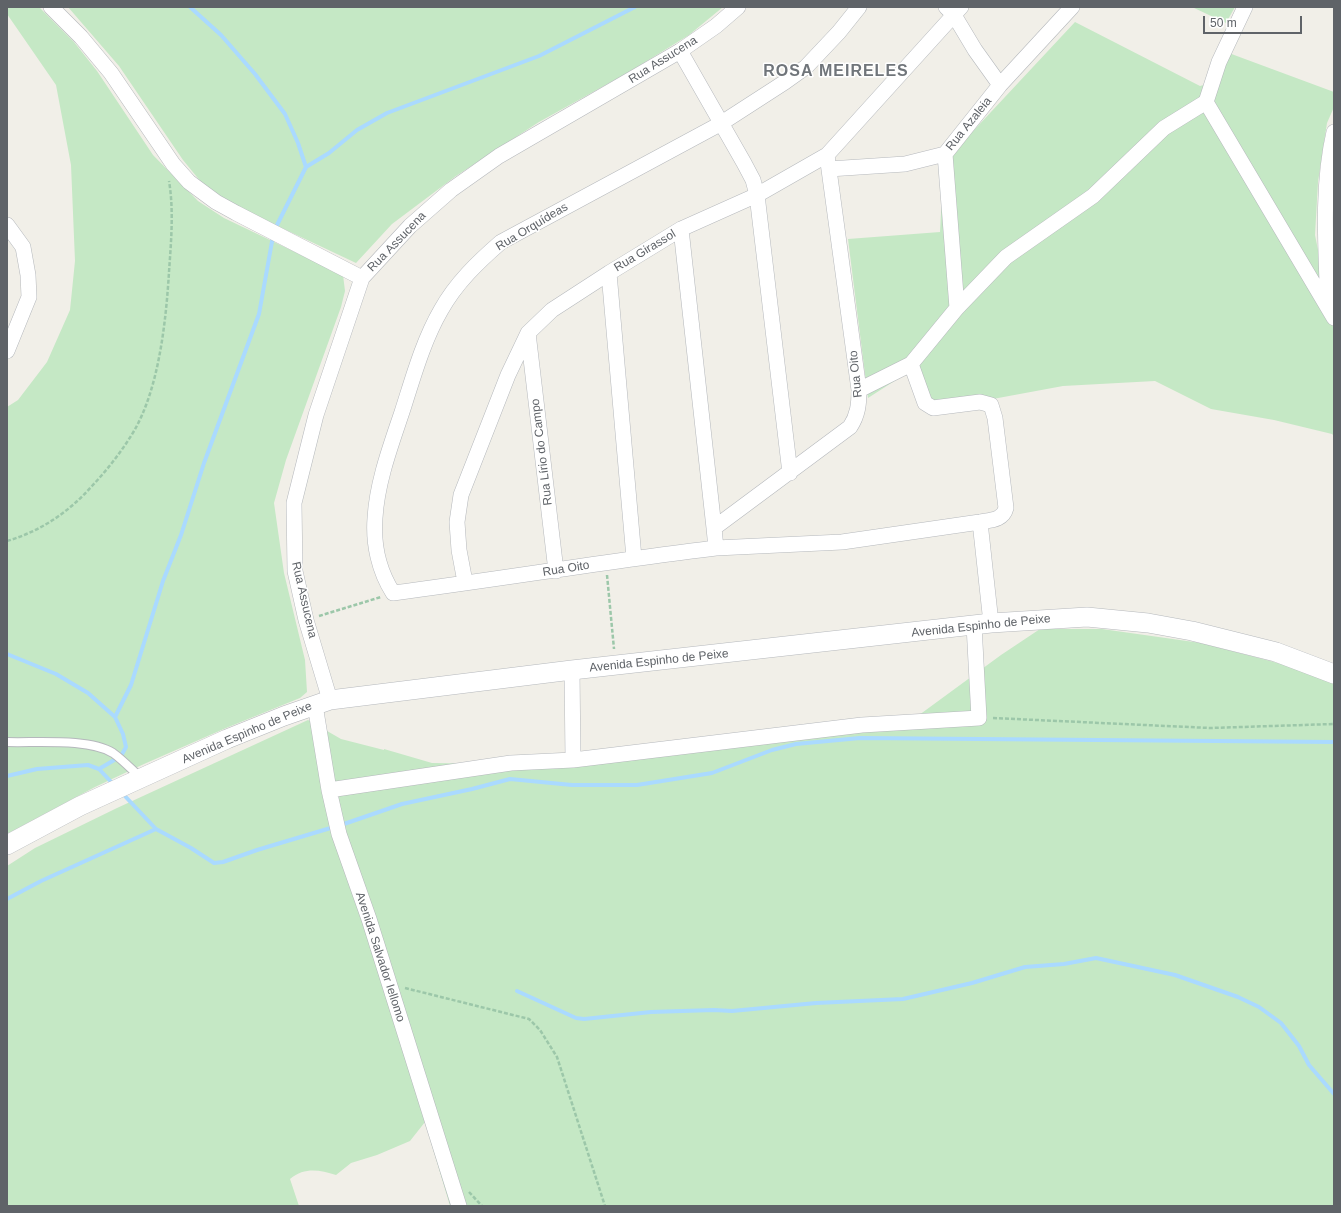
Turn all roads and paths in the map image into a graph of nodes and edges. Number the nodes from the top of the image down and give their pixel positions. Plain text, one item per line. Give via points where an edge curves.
1 (50, 7) edge
2 (738, 7) edge
3 (859, 7) edge
4 (1072, 7) edge
5 (1245, 7) edge
6 (954, 10) edge
7 (680, 51) junction
8 (1000, 85) junction
9 (1206, 102) junction
10 (720, 124) junction
11 (1334, 132) edge
12 (945, 154) junction
13 (828, 162) junction
14 (168, 175) dead end
15 (756, 195) junction
16 (7, 225) edge
17 (681, 229) junction
18 (609, 273) junction
19 (362, 278) junction
20 (957, 308) junction
21 (1331, 313) edge
22 (528, 333) junction
23 (7, 351) edge
24 (911, 364) junction
25 (859, 390) junction
26 (790, 473) junction
27 (980, 522) junction
28 (714, 528) junction
29 (7, 541) edge
30 (716, 548) junction
31 (634, 558) junction
32 (606, 563) junction
33 (556, 571) junction
34 (465, 582) junction
35 (393, 593) junction
36 (306, 620) junction
37 (982, 624) junction
38 (616, 666) junction
39 (572, 670) junction
40 (1334, 674) edge
41 (323, 702) junction
42 (979, 718) junction
43 (1334, 724) edge
44 (7, 742) edge
45 (573, 760) junction
46 (142, 779) junction
47 (329, 790) junction
48 (7, 845) edge
49 (389, 984) junction
50 (459, 1206) edge
51 (604, 1206) edge

1 - 19 street via 81,37 111,73 173,164 189,182 236,213
2 - 7 street, Rua Assucena
3 - 10 street, Rua Orquídeas via 806,67
4 - 8 street, Rua Azaleia
5 - 9 street via 1219,62
6 - 8 street via 975,50
6 - 13 street, Rua Girassol
7 - 10 street
7 - 19 street, Rua Assucena via 499,156 451,190 410,226
8 - 12 street, Rua Azaleia
9 - 20 street via 1164,128 1093,196 1006,258
9 - 21 street
10 - 15 street via 753,180
10 - 35 street, Rua Orquídeas via 501,242 470,269 441,310 426,343 393,438 380,485 375,534 380,568
11 - 21 street via 1327,185 1326,240
12 - 13 street, Rua Azaleia via 905,164
12 - 20 street
13 - 15 street, Rua Girassol
13 - 25 street, Rua Oito
14 - 29 path via 172,214 167,300 158,359 147,401 135,430 111,465 62,515 35,531
15 - 17 street, Rua Girassol
15 - 26 street
16 - 23 street via 23,247 29,298
17 - 18 street, Rua Girassol
17 - 28 street
18 - 22 street, Rua Girassol via 552,310
18 - 31 street
19 - 36 street, Rua Assucena via 316,415 294,503 295,571
20 - 24 street
22 - 33 street, Rua Lírio do Campo
22 - 34 street, Rua Girassol via 508,375 461,494 457,522
24 - 25 street
24 - 27 street, Rua Oito via 925,403 930,407 980,402 991,405 995,418 1006,508 1003,516 998,519
25 - 26 street, Rua Oito via 859,407 850,427
26 - 28 street, Rua Oito
27 - 30 street, Rua Oito via 842,542
27 - 37 street
28 - 30 street
30 - 31 street, Rua Oito
31 - 32 street, Rua Oito
32 - 33 street, Rua Oito
32 - 38 path
33 - 34 street, Rua Oito
34 - 35 street, Rua Oito
35 - 36 path
36 - 41 street, Rua Assucena
37 - 38 street, Avenida Espinho de Peixe
37 - 40 street, Avenida Espinho de Peixe via 1087,617 1148,624 1192,631 1276,652
37 - 42 street
38 - 39 street, Avenida Espinho de Peixe
39 - 41 street, Avenida Espinho de Peixe
39 - 45 street
41 - 46 street, Avenida Espinho de Peixe via 227,739
41 - 47 street, Avenida Salvador Iellomo
42 - 43 path via 1210,728
42 - 45 street via 862,725
44 - 46 lane via 97,746 114,753
45 - 47 street via 512,763
46 - 48 street, Avenida Espinho de Peixe via 80,806
47 - 49 street, Avenida Salvador Iellomo via 338,834
49 - 50 street, Avenida Salvador Iellomo
49 - 51 path via 529,1019 540,1030 557,1057

